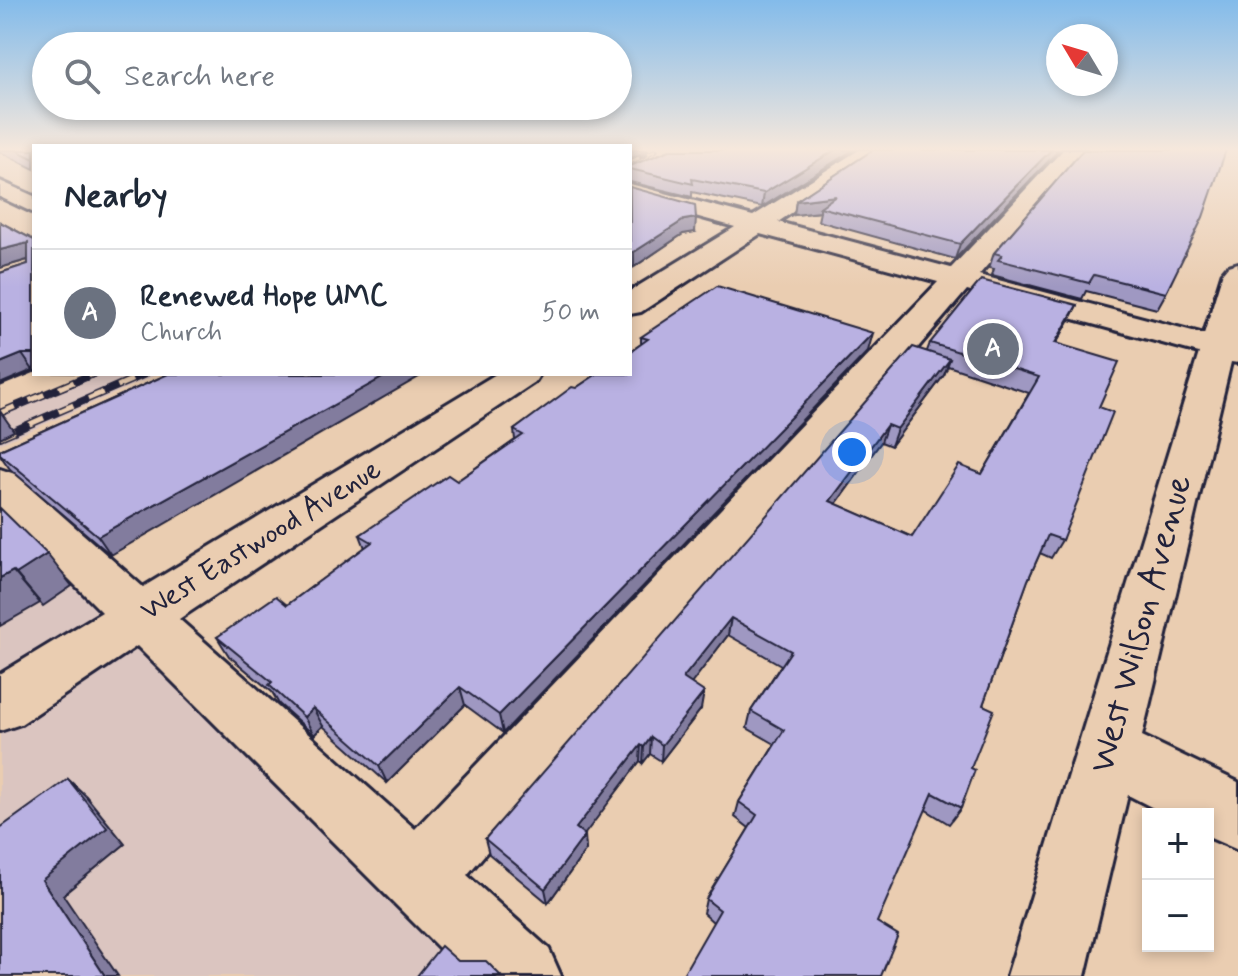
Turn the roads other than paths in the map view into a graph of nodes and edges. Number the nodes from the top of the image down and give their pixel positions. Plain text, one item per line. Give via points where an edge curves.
1 (14, 196) edge
2 (647, 196) edge
3 (802, 196) edge
4 (1034, 196) edge
5 (32, 205) edge
6 (756, 225) junction
7 (1238, 272) edge
8 (959, 279) junction
9 (632, 304) edge
10 (1228, 350) edge
11 (59, 376) edge
12 (519, 376) edge
13 (0, 400) edge
14 (5, 463) edge
15 (140, 616) junction
16 (0, 705) edge
17 (1107, 751) junction
18 (1238, 817) edge
19 (418, 878) junction
20 (522, 976) edge
21 (1046, 976) edge

1 - 5 street
2 - 6 street
3 - 6 street
4 - 8 street
6 - 8 street
6 - 9 street
7 - 10 street, West Wilson Avenue
8 - 10 street
8 - 19 street
10 - 17 street, West Wilson Avenue
11 - 13 street
12 - 15 street, West Eastwood Avenue
14 - 15 street
15 - 16 street, West Eastwood Avenue
15 - 19 street
17 - 18 street
17 - 21 street, West Wilson Avenue
19 - 20 street

